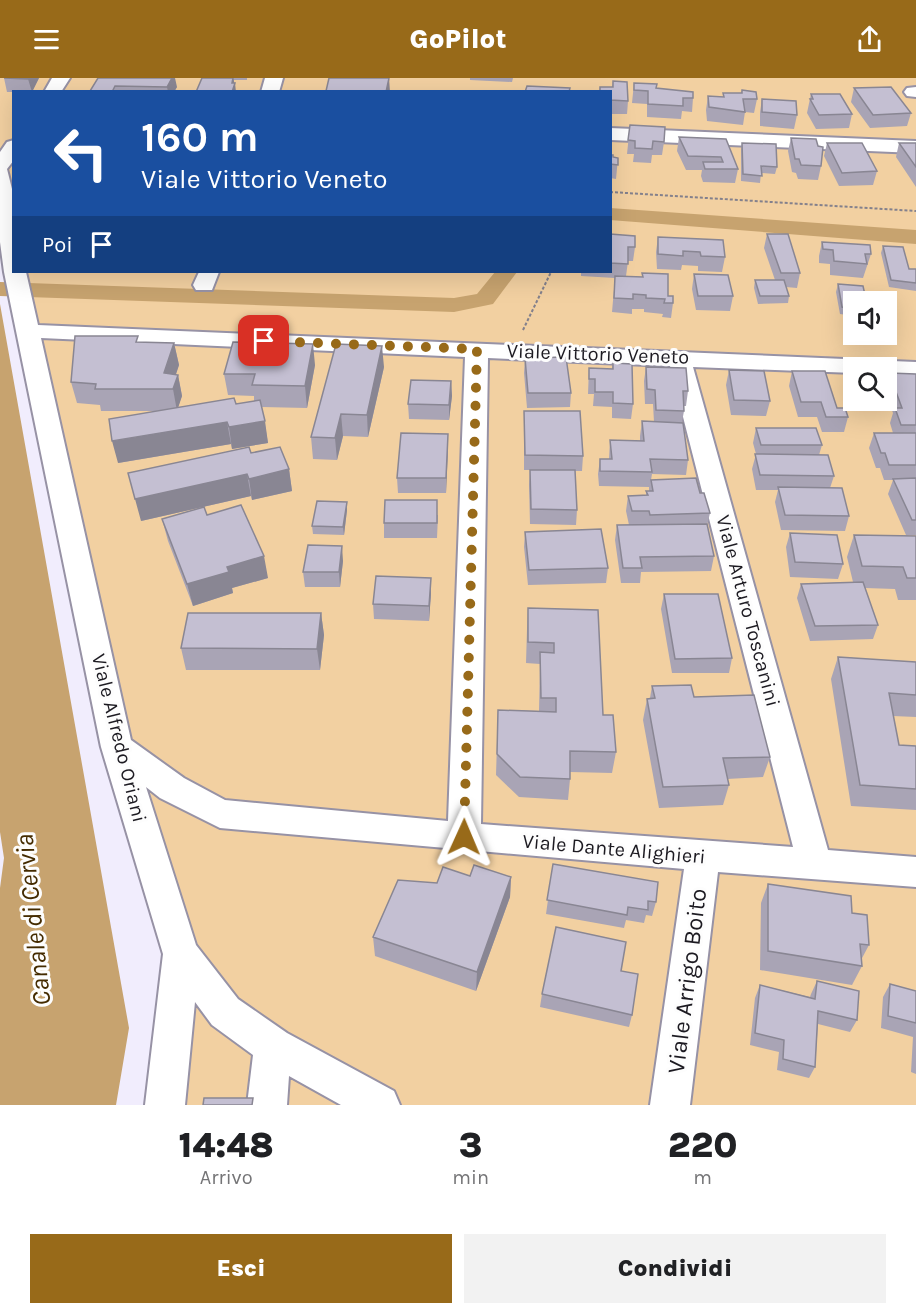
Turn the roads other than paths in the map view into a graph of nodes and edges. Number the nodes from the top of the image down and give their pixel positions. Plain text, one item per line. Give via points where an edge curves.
1 (612, 134) edge
2 (916, 147) edge
3 (12, 149) edge
4 (0, 165) edge
5 (5, 184) edge
6 (12, 251) edge
7 (15, 273) edge
8 (26, 318) junction
9 (477, 349) junction
10 (680, 357) junction
11 (916, 369) edge
12 (117, 747) junction
13 (464, 837) junction
14 (703, 856) junction
15 (816, 865) junction
16 (916, 872) edge
17 (182, 954) junction
18 (273, 1046) junction
19 (165, 1105) edge
20 (267, 1105) edge
21 (380, 1105) edge
22 (670, 1105) edge

1 - 2 street
3 - 4 street
5 - 6 street, Viale Alfredo Oriani
7 - 8 street, Viale Alfredo Oriani
8 - 9 street, Viale Vittorio Veneto
8 - 12 street, Viale Alfredo Oriani
9 - 10 street, Viale Vittorio Veneto
9 - 13 street
10 - 11 street, Viale Vittorio Veneto
10 - 15 street, Viale Arturo Toscanini
12 - 13 street, Viale Dante Alighieri via 172,788 220,814
12 - 17 street, Viale Alfredo Oriani
13 - 14 street, Viale Dante Alighieri
14 - 15 street, Viale Dante Alighieri
14 - 22 street, Viale Arrigo Boito
15 - 16 street, Viale Dante Alighieri
17 - 18 street, Viale Alfredo Oriani via 225,1012
17 - 19 street
18 - 20 street
18 - 21 street, Viale Alfredo Oriani

